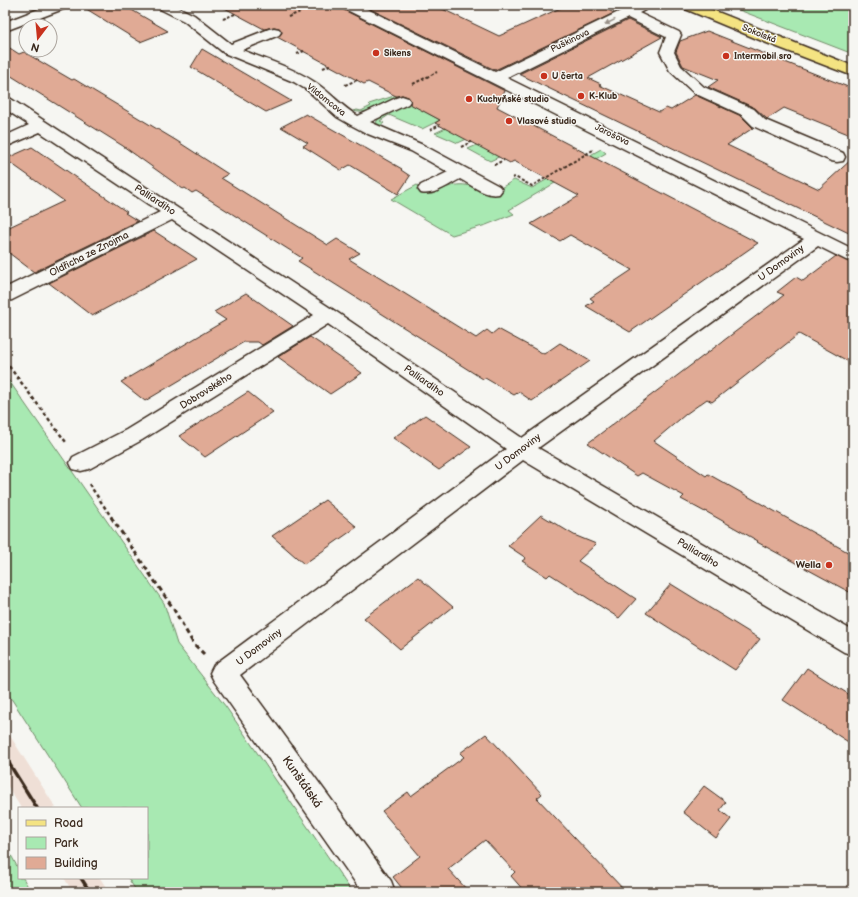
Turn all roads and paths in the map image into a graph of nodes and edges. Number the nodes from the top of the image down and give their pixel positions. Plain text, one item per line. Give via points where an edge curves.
1 (61, 5) edge
2 (163, 5) edge
3 (302, 5) edge
4 (320, 5) edge
5 (348, 5) edge
6 (645, 5) edge
7 (688, 5) edge
8 (327, 8) dead end
9 (308, 9) dead end
10 (628, 13) junction
11 (235, 14) dead end
12 (222, 19) dead end
13 (5, 26) edge
14 (274, 32) dead end
15 (229, 50) junction
16 (853, 71) edge
17 (495, 78) junction
18 (357, 80) dead end
19 (343, 86) dead end
20 (402, 101) dead end
21 (5, 102) edge
22 (357, 122) junction
23 (440, 125) dead end
24 (41, 126) junction
25 (427, 132) dead end
26 (5, 142) edge
27 (471, 142) dead end
28 (460, 148) dead end
29 (593, 150) dead end
30 (837, 157) dead end
31 (504, 160) dead end
32 (493, 165) dead end
33 (460, 172) junction
34 (427, 189) dead end
35 (493, 190) joint
36 (174, 212) junction
37 (817, 238) junction
38 (853, 256) edge
39 (5, 296) edge
40 (328, 315) junction
41 (5, 361) edge
42 (522, 449) junction
43 (81, 463) junction
44 (853, 644) edge
45 (224, 673) junction
46 (380, 892) edge

1 - 13 street
2 - 15 street, Vildomcova via 190,18
3 - 9 path
4 - 8 path
5 - 17 street, Jarošova
6 - 10 street, Puškinova
7 - 16 main road, Sokolská
10 -> 17 street, Puškinova
10 - 30 street via 674,35 667,52 675,68 699,90 748,112 759,123
11 - 12 path
14 - 15 street
15 - 22 street, Vildomcova via 299,79
17 - 37 street, Jarošova
18 - 19 path
20 - 22 street
21 - 24 street, Palliardiho
22 - 33 street, Vildomcova via 417,148
23 - 25 path
24 - 26 street
24 - 36 street, Palliardiho
27 - 28 path
29 - 35 path via 532,186 515,177
31 - 32 path
33 - 34 street
33 - 35 street, Vildomcova
36 - 39 street, Oldřicha ze Znojma
36 - 40 street, Palliardiho
37 - 38 street, Jarošova
37 - 42 street, U Domoviny
40 - 42 street, Palliardiho
40 - 43 street, Dobrovského via 134,435
41 - 43 path
42 - 44 street, Palliardiho
42 - 45 street, U Domoviny
43 - 45 path via 84,478 173,608 193,643
45 - 46 street, Kunštátská

